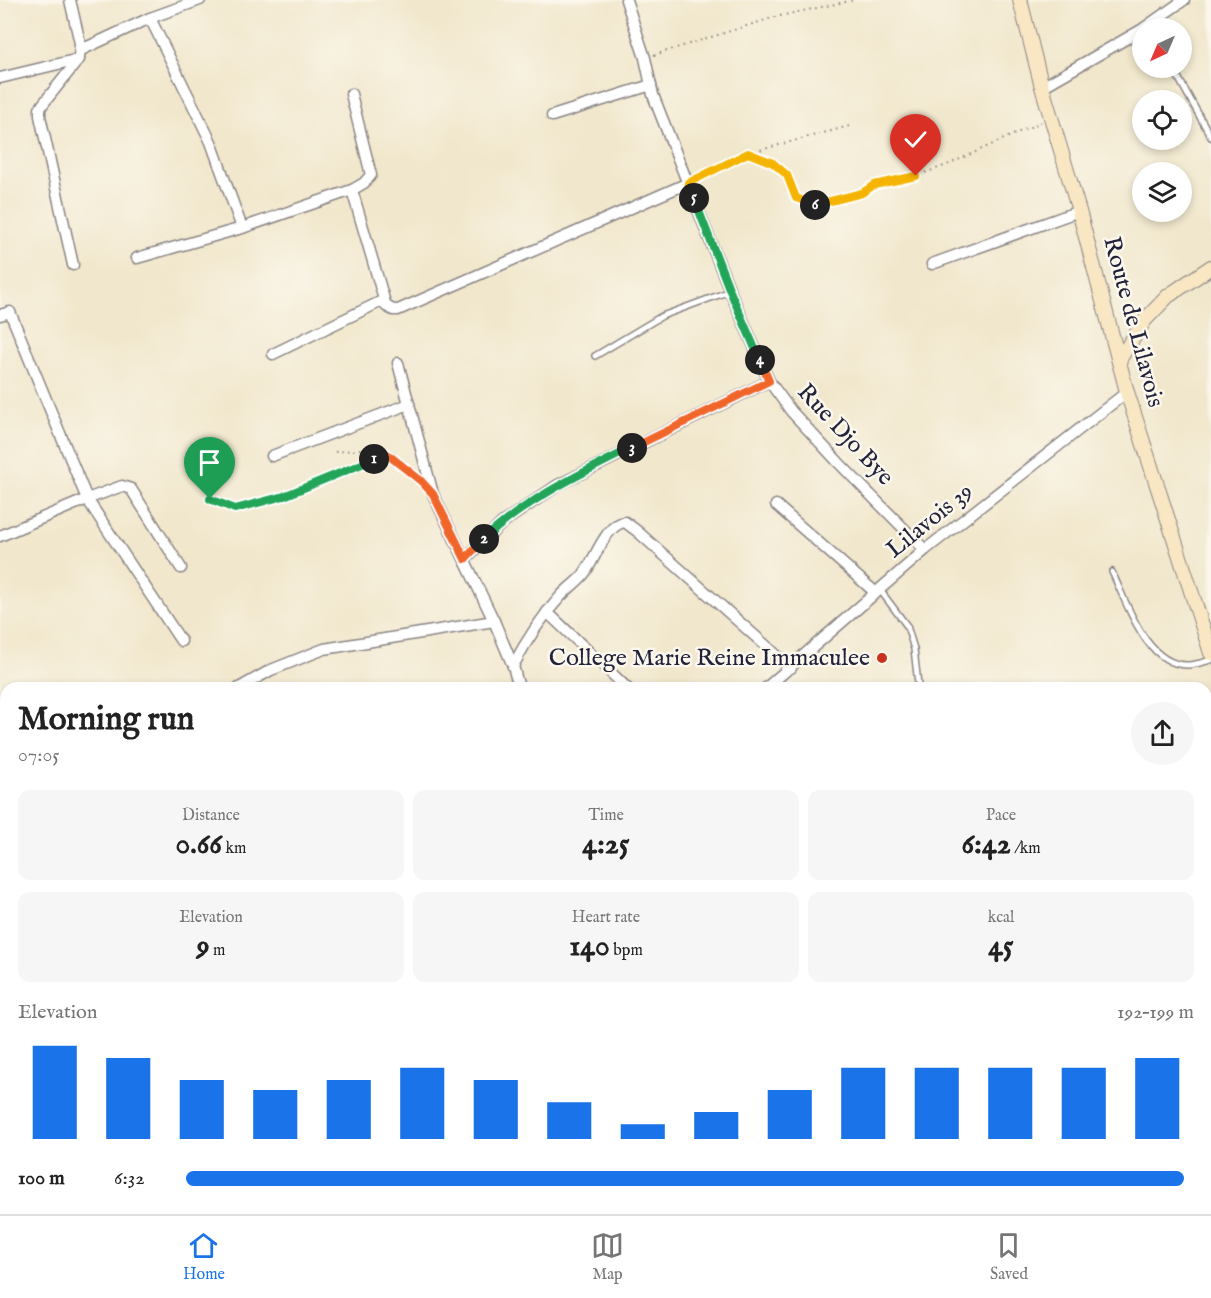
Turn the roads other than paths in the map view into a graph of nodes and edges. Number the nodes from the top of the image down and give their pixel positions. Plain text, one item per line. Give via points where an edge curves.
1 (70, 0) edge
2 (200, 0) edge
3 (626, 0) edge
4 (1020, 0) edge
5 (1184, 0) edge
6 (150, 18) junction
7 (1160, 18) edge
8 (1132, 36) edge
9 (80, 55) junction
10 (0, 78) edge
11 (1179, 78) edge
12 (651, 85) junction
13 (1042, 87) junction
14 (351, 94) dead end
15 (552, 116) dead end
16 (1211, 137) edge
17 (688, 183) junction
18 (352, 190) junction
19 (1079, 211) junction
20 (242, 228) junction
21 (137, 258) dead end
22 (932, 264) dead end
23 (73, 266) dead end
24 (1211, 267) edge
25 (730, 291) junction
26 (384, 300) junction
27 (0, 315) edge
28 (273, 354) dead end
29 (595, 356) dead end
30 (1119, 360) junction
31 (398, 363) dead end
32 (769, 381) junction
33 (1127, 392) junction
34 (410, 404) junction
35 (272, 456) dead end
36 (87, 499) junction
37 (776, 506) dead end
38 (0, 536) edge
39 (925, 550) junction
40 (465, 559) junction
41 (181, 568) dead end
42 (1112, 572) dead end
43 (878, 592) junction
44 (547, 612) junction
45 (494, 621) junction
46 (181, 641) dead end
47 (1211, 653) edge
48 (1211, 660) edge
49 (513, 666) junction
50 (791, 668) junction
51 (250, 682) edge
52 (517, 682) edge
53 (621, 682) edge
54 (774, 682) edge
55 (918, 682) edge

1 - 9 street
2 - 6 street
3 - 12 street, Rue Djo Bye
4 - 13 main road, Route de Lilavois
5 - 7 street
6 - 9 street
6 - 20 street via 211,142
8 - 13 street
9 - 10 street
9 - 23 street via 40,109
11 - 16 lane
12 - 15 street
12 - 17 street, Rue Djo Bye
13 - 19 main road, Route de Lilavois
14 - 18 street via 371,175
17 - 25 street, Rue Djo Bye
17 - 26 street via 398,310 388,308
18 - 20 street
18 - 26 street
19 - 22 street
19 - 30 main road, Route de Lilavois
20 - 21 street
24 - 30 main road via 1168,296 1145,320
25 - 29 lane via 662,316
25 - 32 street, Rue Djo Bye
26 - 28 street
27 - 36 street via 9,312
30 - 33 main road, Route de Lilavois
31 - 34 street
32 - 39 street, Rue Djo Bye via 823,446
32 - 40 street via 558,485 502,523
33 - 39 street, Lilavois 39
33 - 47 main road, Route de Lilavois
34 - 35 street
34 - 40 street via 433,494
36 - 38 street
36 - 41 street via 122,486 131,489
36 - 46 street
37 - 43 street
39 - 43 street, Lilavois 39
40 - 45 street
42 - 48 lane via 1144,637 1161,657 1188,665
43 - 50 street, Lilavois 39
43 - 55 lane via 907,626
44 - 49 street via 532,629
44 - 50 street via 582,577 611,531 625,522
44 - 53 street
45 - 49 street
45 - 51 street via 324,649
49 - 52 street
50 - 54 street, Lilavois 39

